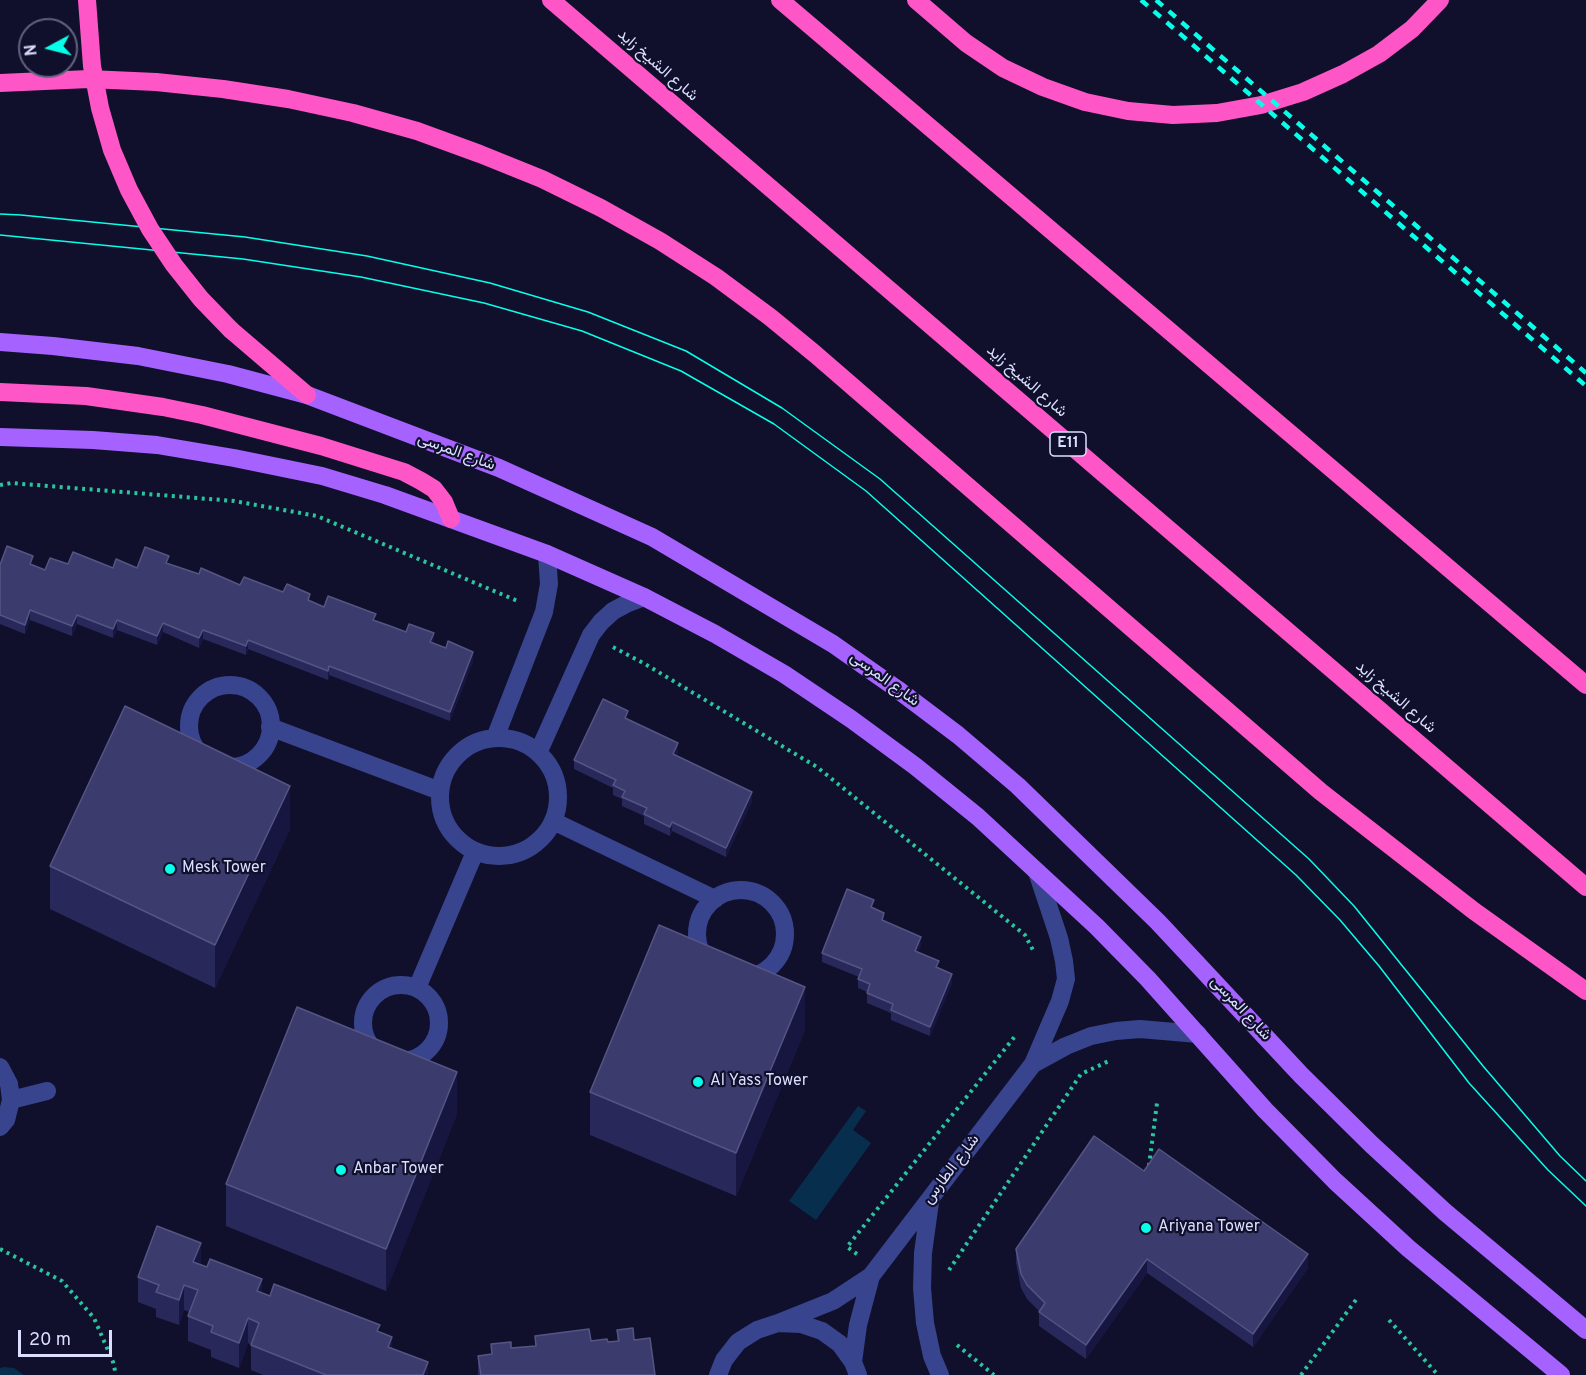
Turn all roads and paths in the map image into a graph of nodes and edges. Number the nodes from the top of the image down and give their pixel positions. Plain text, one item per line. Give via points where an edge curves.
1 (87, 0) edge
2 (551, 0) edge
3 (780, 0) edge
4 (916, 0) edge
5 (1440, 0) edge
6 (0, 83) edge
7 (0, 342) edge
8 (0, 392) edge
9 (307, 396) junction
10 (0, 437) edge
11 (0, 485) edge
12 (451, 519) junction
13 (547, 554) junction
14 (644, 597) junction
15 (544, 612) junction
16 (591, 635) junction
17 (1586, 685) edge
18 (270, 727) junction
19 (495, 738) junction
20 (538, 753) junction
21 (440, 791) junction
22 (553, 821) junction
23 (475, 852) junction
24 (1036, 872) junction
25 (1586, 888) edge
26 (715, 899) junction
27 (1040, 961) dead end
28 (417, 988) junction
29 (1586, 991) edge
30 (1023, 1026) dead end
31 (1198, 1034) junction
32 (1112, 1060) dead end
33 (1033, 1064) junction
34 (0, 1067) edge
35 (47, 1091) dead end
36 (11, 1100) junction
37 (1157, 1103) dead end
38 (0, 1127) edge
39 (1149, 1166) edge
40 (930, 1200) junction
41 (0, 1249) edge
42 (875, 1272) junction
43 (948, 1273) dead end
44 (1359, 1297) dead end
45 (1389, 1320) dead end
46 (778, 1323) junction
47 (925, 1323) junction
48 (1586, 1330) edge
49 (858, 1371) edge
50 (116, 1375) edge
51 (718, 1375) edge
52 (940, 1375) edge
53 (994, 1375) edge
54 (1301, 1375) edge
55 (1438, 1375) edge
56 (1561, 1375) edge

1 - 9 highway, bridge via 100,108 112,150 150,229 201,299
2 - 25 highway, شارع الشيخ زايد / E11
3 - 17 highway
4 - 5 highway via 966,44 1043,87 1085,102 1173,115 1217,113 1303,92 1380,54
6 - 29 highway via 156,82 223,88 353,113 428,135 542,179 660,241 770,317 815,354 1321,792 1474,911
7 - 9 main road, شارع المرسى via 138,356 228,374
8 - 12 highway via 86,396 164,407 321,446 421,481 434,489
9 - 48 main road, شارع المرسى via 499,468 652,537 833,644 897,689 967,742 1069,834 1372,1145
10 - 12 main road via 157,445 234,458 322,476
11 - 15 path via 234,501 317,516
12 - 13 main road
13 - 14 main road
13 - 15 street via 549,584
14 - 16 street via 613,611
14 - 24 main road via 784,674 851,718 978,817
15 - 19 street
16 - 20 street
16 - 27 path via 817,767 1025,935
18 - 18 street via 269,713 251,691 224,685 199,699 189,724 190,739 197,751 208,761 236,767 260,753 268,741
18 - 21 street
19 - 20 street via 526,744
19 - 21 street via 470,745 455,757 445,772
20 - 22 street via 557,784 558,803
21 - 23 street via 447,827
22 - 23 street via 529,849 493,857
22 - 26 street
23 - 28 street
24 - 31 main road via 1097,927
24 - 33 street, شارع الطارس via 1059,938 1066,979
26 - 26 street via 705,908 697,934 706,960 722,973 742,978 768,969 777,959 785,933 776,908 754,891 727,892
28 - 28 street via 392,985 371,999 365,1010 364,1035 379,1055 397,1061 416,1059 435,1043 440,1018 432,1000
30 - 42 path via 847,1247
31 - 33 street, شارع الطارس via 1116,1031 1090,1036
31 - 56 main road via 1335,1181 1408,1248
32 - 43 path via 1081,1074
33 - 40 street, شارع الطارس
34 - 36 street via 9,1084
35 - 36 street
36 - 38 street
37 - 39 path
40 - 42 street, شارع الطارس
40 - 47 street via 922,1288
41 - 50 path via 62,1281 94,1318
42 - 46 street, شارع الطارس via 833,1301
42 - 49 street, شارع الطارس via 858,1325
44 - 54 path
45 - 55 path
46 - 49 street via 801,1324 822,1331 840,1344
46 - 51 street, شارع الطارس via 757,1329 738,1342
47 - 52 street
47 - 53 path

